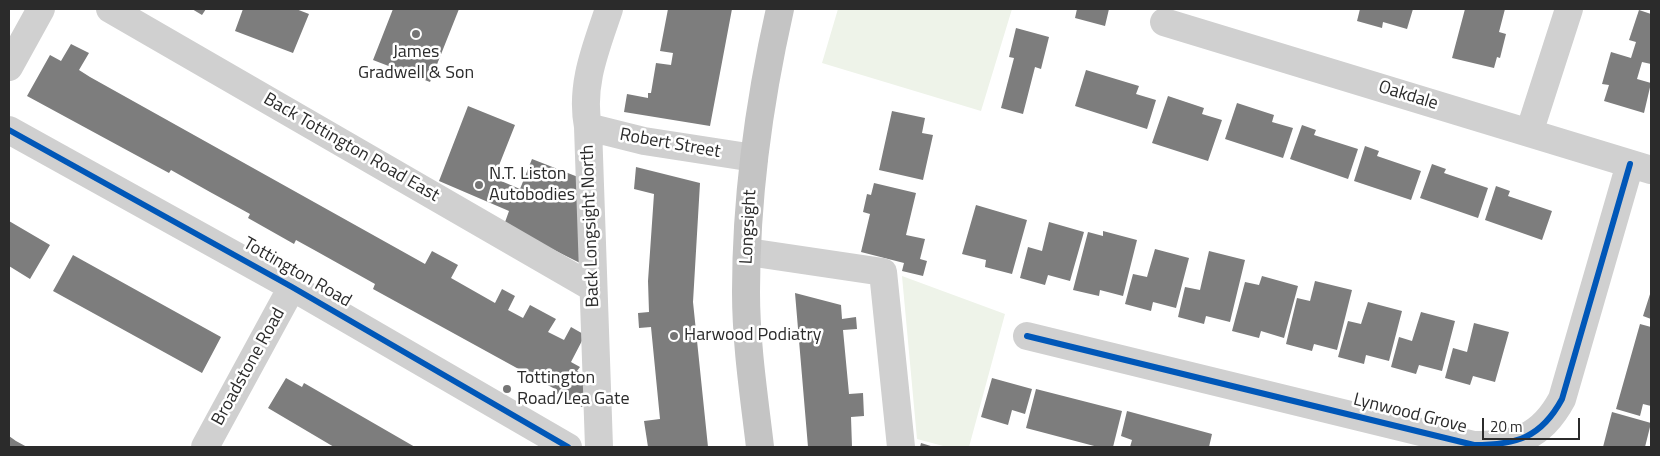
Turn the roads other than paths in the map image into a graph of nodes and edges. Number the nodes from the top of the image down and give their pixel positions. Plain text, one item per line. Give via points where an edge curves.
1 (41, 9) edge
2 (110, 9) edge
3 (609, 9) edge
4 (780, 9) edge
5 (1569, 9) edge
6 (1163, 24) edge
7 (9, 67) edge
8 (588, 127) junction
9 (9, 130) edge
10 (1528, 132) junction
11 (754, 158) junction
12 (1640, 167) edge
13 (748, 252) junction
14 (292, 287) junction
15 (593, 288) junction
16 (1027, 336) dead end
17 (205, 447) edge
18 (568, 447) edge
19 (599, 447) edge
20 (760, 447) edge
21 (901, 447) edge

1 - 7 street
2 - 15 street, Back Tottington Road East
3 - 8 street, Back Longsight North via 587,76 584,106
4 - 11 main road, Longsight via 764,78
5 - 10 street
6 - 10 street, Oakdale
8 - 11 street, Robert Street via 644,141
8 - 15 street, Back Longsight North
9 - 14 street, Tottington Road
10 - 12 street, Oakdale
11 - 13 main road, Longsight
12 - 16 street, Lynwood Grove via 1562,399 1552,418 1538,431 1518,440 1498,445 1474,445
13 - 20 main road, Longsight via 749,352
13 - 21 street via 882,272
14 - 17 street, Broadstone Road
14 - 18 street, Tottington Road
15 - 19 street, Back Longsight North

